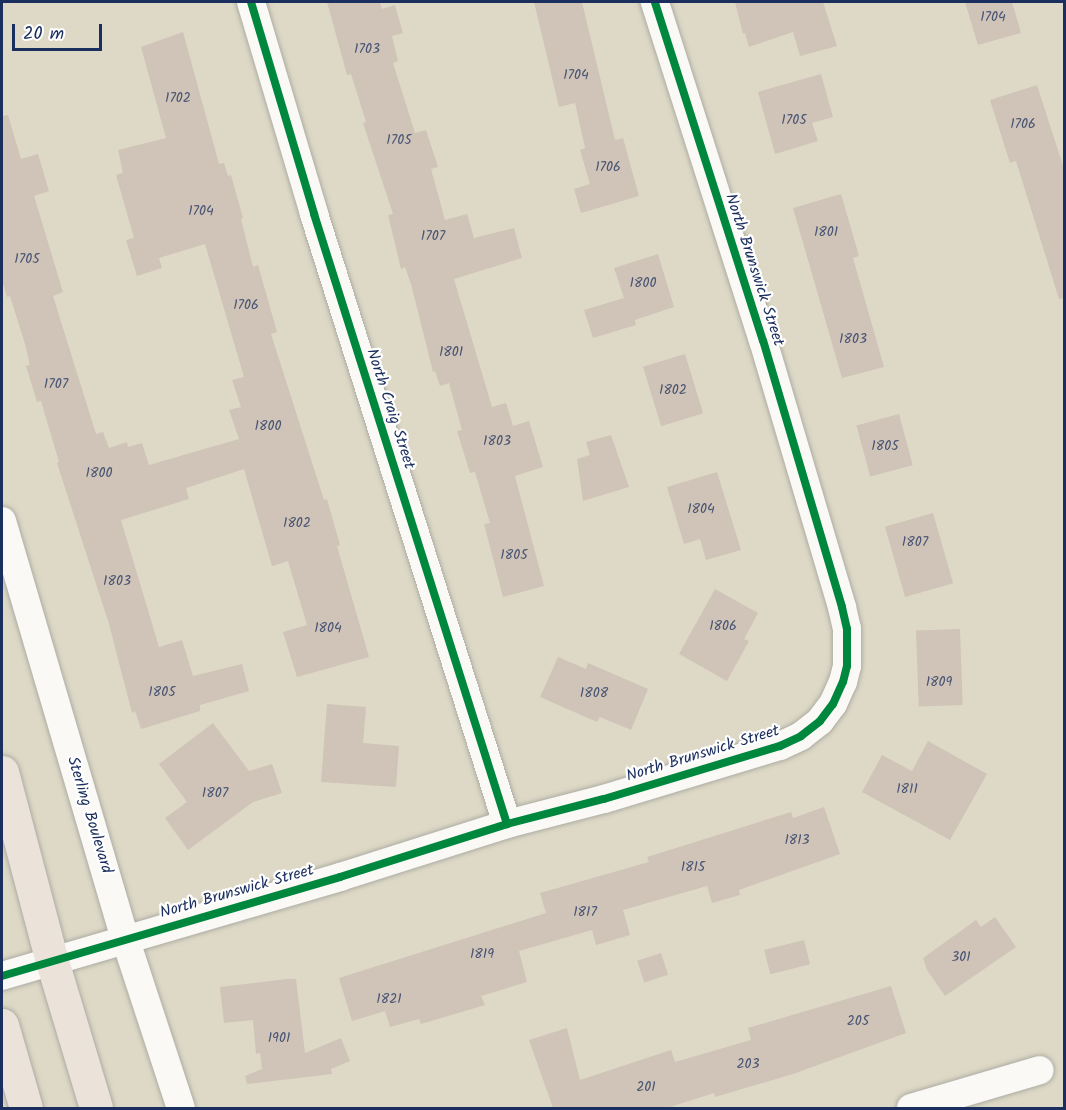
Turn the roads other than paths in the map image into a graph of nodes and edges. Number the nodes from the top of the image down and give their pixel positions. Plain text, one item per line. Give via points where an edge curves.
1 (251, 2) edge
2 (655, 2) edge
3 (2, 521) edge
4 (2, 771) edge
5 (507, 824) junction
6 (125, 938) junction
7 (52, 961) junction
8 (2, 976) edge
9 (2, 1025) edge
10 (1040, 1070) dead end
11 (26, 1108) edge
12 (96, 1108) edge
13 (181, 1108) edge
14 (910, 1108) edge

1 - 5 street, North Craig Street
2 - 5 street, North Brunswick Street via 763,341 842,607 847,629 847,666 833,704 820,721 780,746
3 - 6 street, Sterling Boulevard
4 - 7 main road
5 - 6 street, North Brunswick Street via 340,877
6 - 7 street, North Brunswick Street
6 - 13 street, Sterling Boulevard
7 - 8 street, North Brunswick Street
7 - 12 main road
9 - 11 main road
10 - 14 street

